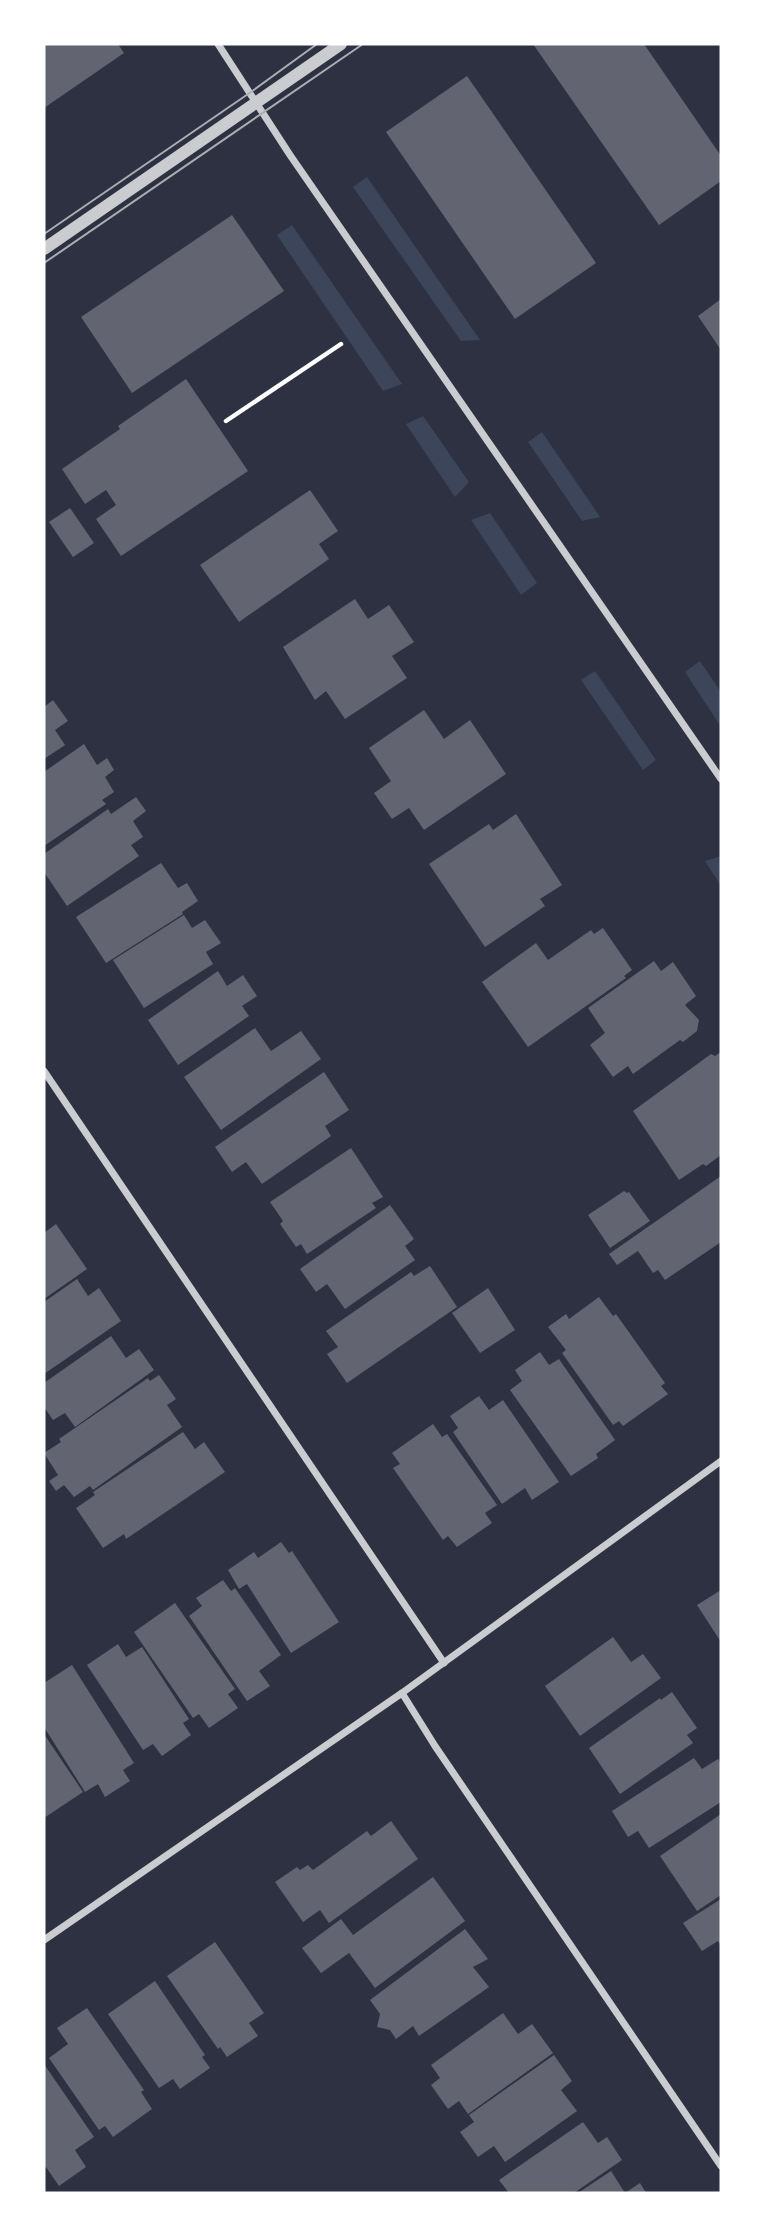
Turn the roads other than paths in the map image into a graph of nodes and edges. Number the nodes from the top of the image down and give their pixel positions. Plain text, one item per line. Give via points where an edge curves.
1 (218, 44) edge
2 (341, 44) edge
3 (256, 102) junction
4 (44, 248) edge
5 (721, 779) edge
6 (44, 1071) edge
7 (721, 1461) edge
8 (444, 1663) junction
9 (401, 1693) junction
10 (44, 1940) edge
11 (721, 2166) edge

1 - 3 street
2 - 3 street
3 - 4 street
3 - 5 street
6 - 8 street
7 - 8 street
8 - 9 street
9 - 10 street
9 - 11 street

